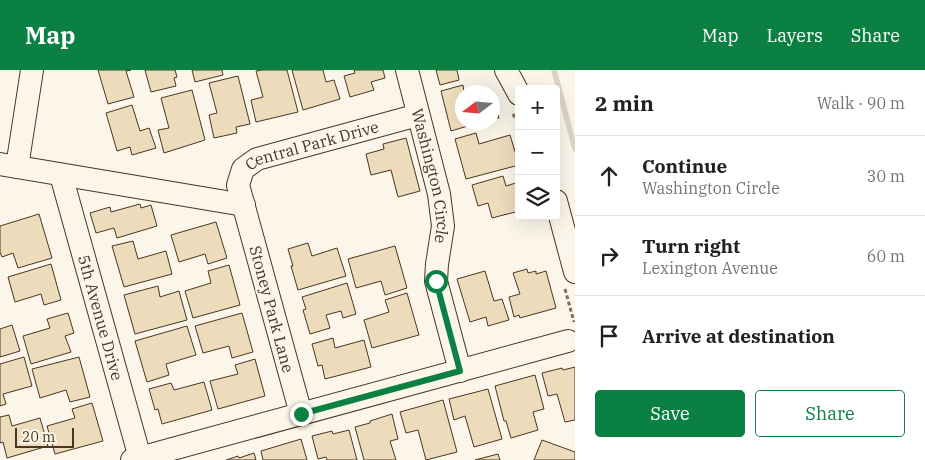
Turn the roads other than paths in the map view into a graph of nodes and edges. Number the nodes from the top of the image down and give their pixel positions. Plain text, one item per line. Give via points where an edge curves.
1 (32, 70) edge
2 (407, 70) edge
3 (506, 70) edge
4 (515, 87) edge
5 (418, 115) junction
6 (9, 165) edge
7 (62, 175) junction
8 (244, 205) junction
9 (560, 216) edge
10 (575, 272) edge
11 (568, 341) dead end
12 (460, 371) junction
13 (301, 414) junction
14 (136, 459) edge

1 - 6 street
2 - 5 street, Washington Circle
3 - 4 street
5 - 8 street, Central Park Drive via 257,159 242,169 238,185
5 - 12 street, Washington Circle via 439,194 443,226 436,281
6 - 7 street
7 - 8 street
7 - 14 street, 5th Avenue Drive
8 - 13 street, Stoney Park Lane
9 - 10 street
11 - 12 street
12 - 13 street
13 - 14 street

